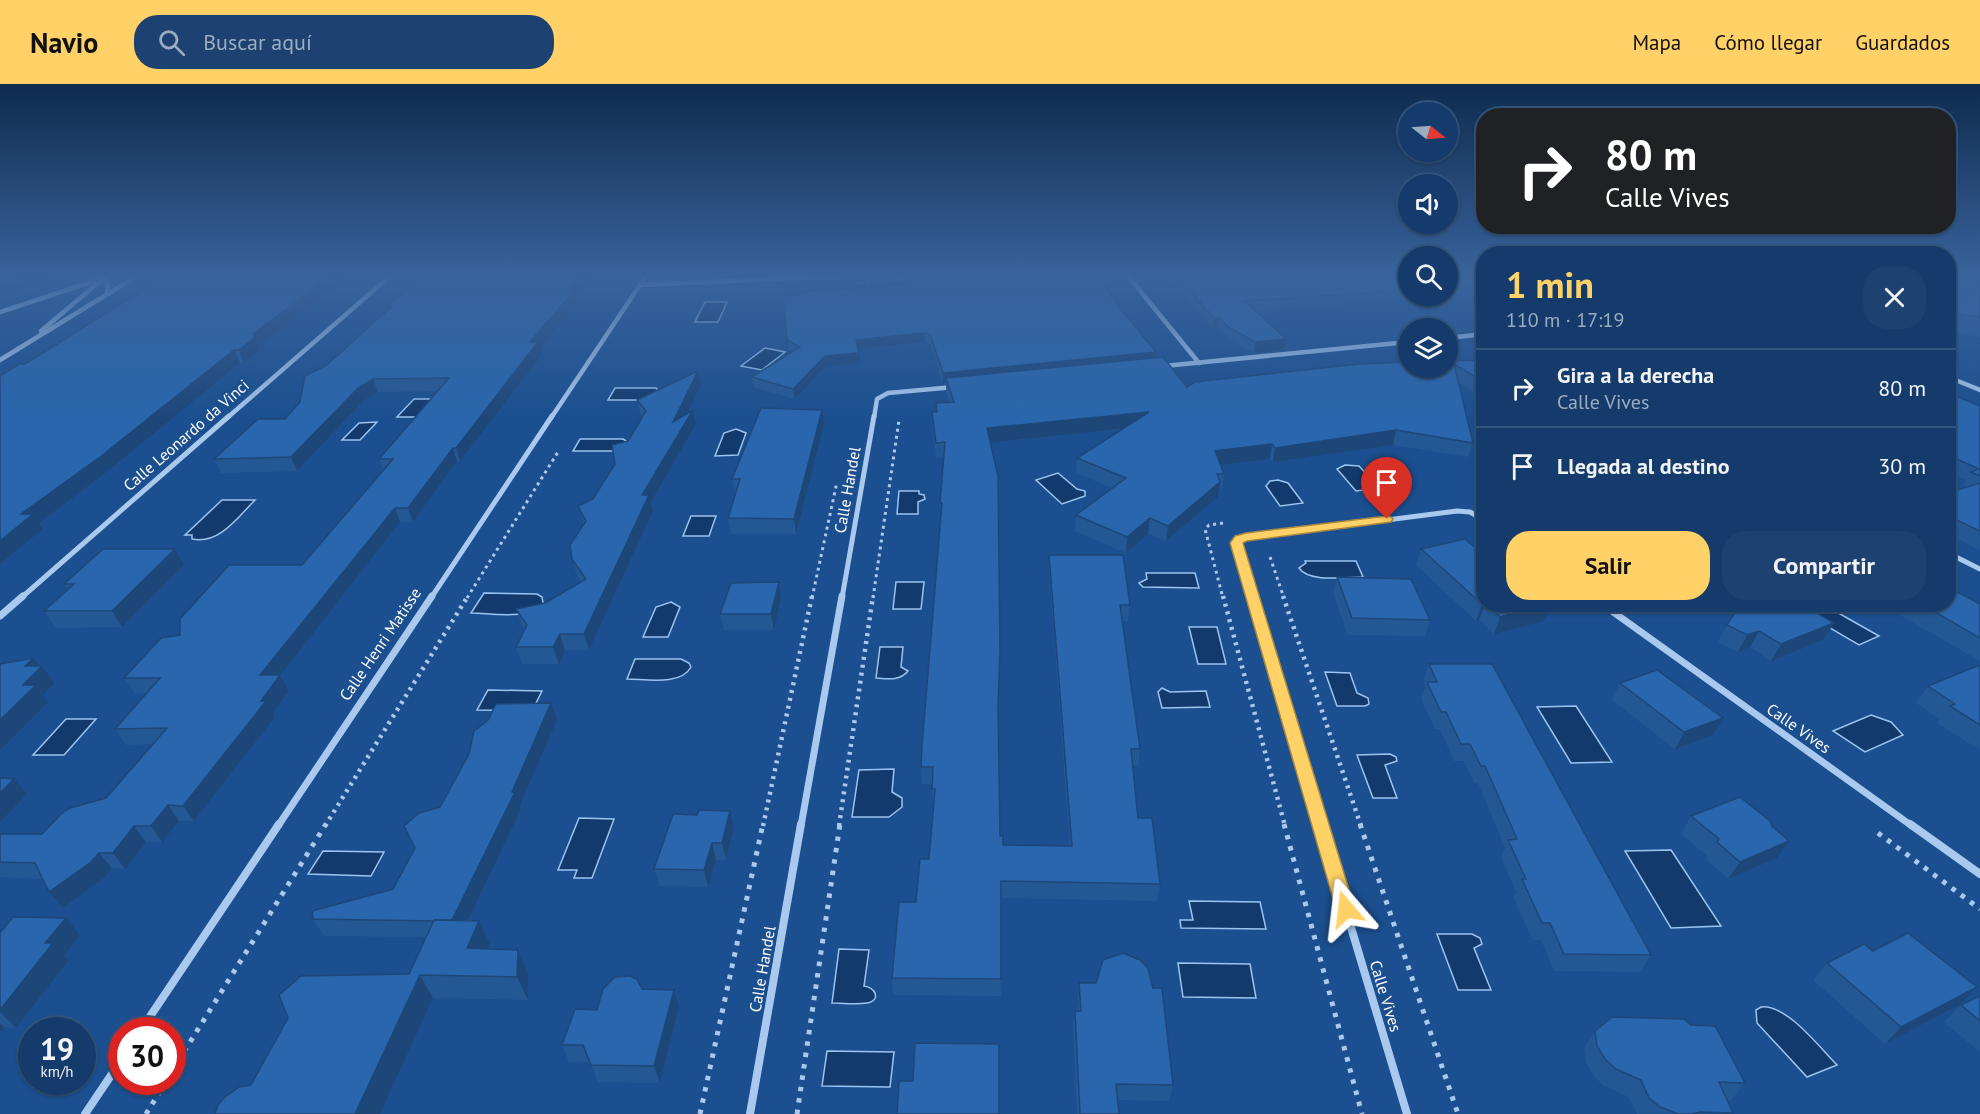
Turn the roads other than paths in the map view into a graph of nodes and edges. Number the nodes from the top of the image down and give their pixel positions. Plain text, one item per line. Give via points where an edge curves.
1 (49, 324) edge
2 (58, 324) edge
3 (335, 324) edge
4 (613, 324) edge
5 (1167, 324) edge
6 (1476, 335) edge
7 (1458, 337) edge
8 (1398, 343) edge
9 (25, 344) junction
10 (0, 360) edge
11 (1198, 363) junction
12 (1151, 367) edge
13 (1956, 380) edge
14 (960, 386) edge
15 (1980, 390) edge
16 (1476, 515) edge
17 (1956, 557) edge
18 (1980, 569) edge
19 (1613, 612) edge
20 (0, 616) edge
21 (1980, 874) edge
22 (150, 1017) edge
23 (108, 1080) edge
24 (85, 1114) edge
25 (750, 1114) edge
26 (1407, 1114) edge

1 - 9 street
2 - 9 street
3 - 20 street, Calle Leonardo da Vinci
4 - 22 street, Calle Henri Matisse
5 - 11 street
6 - 7 street
8 - 11 street
9 - 10 street
11 - 12 street
13 - 15 street
14 - 25 street, Calle Handel via 888,393 877,399
16 - 26 street, Calle Vives via 1457,511 1246,537 1236,543
17 - 18 street
19 - 21 street, Calle Vives
23 - 24 street

